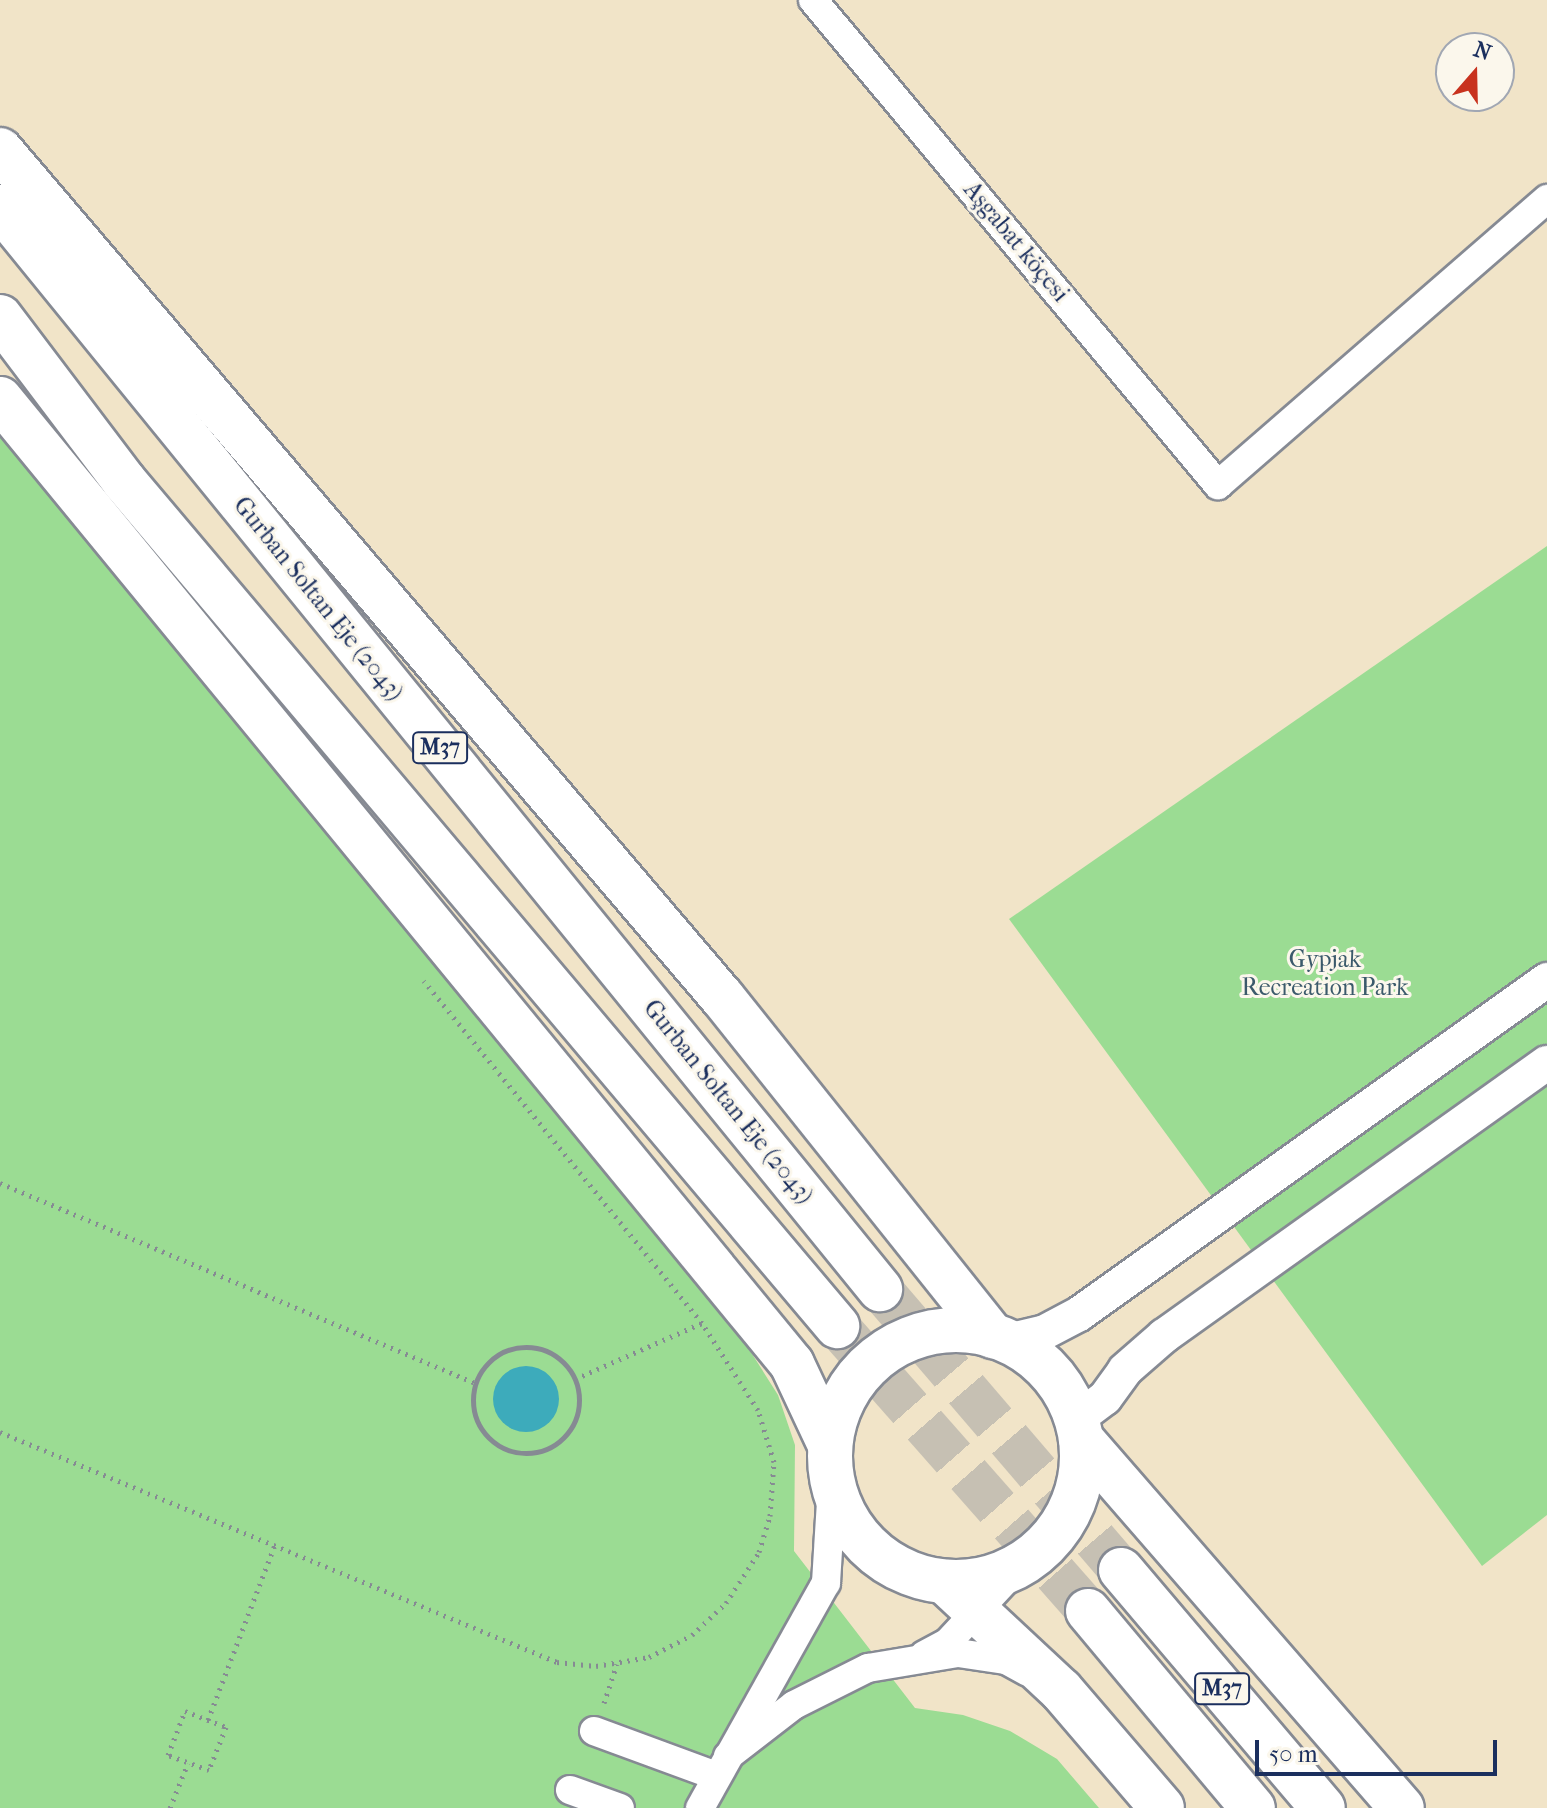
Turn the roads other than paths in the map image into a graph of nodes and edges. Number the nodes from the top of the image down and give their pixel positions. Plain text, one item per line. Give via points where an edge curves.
1 (813, 0) edge
2 (0, 150) edge
3 (1547, 199) edge
4 (0, 207) edge
5 (0, 317) edge
6 (0, 399) edge
7 (1547, 980) edge
8 (1547, 1063) edge
9 (880, 1289) tunnel mouth
10 (837, 1326) tunnel mouth
11 (1000, 1338) junction
12 (1079, 1429) junction
13 (830, 1464) junction
14 (1121, 1570) tunnel mouth
15 (960, 1596) junction
16 (1088, 1611) tunnel mouth
17 (920, 1657) junction
18 (1061, 1690) junction
19 (594, 1731) dead end
20 (722, 1766) junction
21 (570, 1790) dead end
22 (620, 1808) edge
23 (700, 1808) edge
24 (1162, 1808) edge
25 (1253, 1808) edge
26 (1323, 1808) edge
27 (1402, 1808) edge

1 - 3 street, Aşgabat köçesi via 1218,485
2 - 11 highway via 722,997
4 - 9 highway, Gurban Soltan Eje (2043) / M37
5 - 10 highway via 124,481
6 - 13 highway via 792,1364
7 - 11 street via 1079,1314 1043,1333
8 - 12 street via 1164,1336 1125,1370
11 - 12 highway via 1038,1360 1061,1387
11 - 13 highway via 957,1330 920,1335 885,1351 845,1397
12 - 15 highway via 1081,1476 1069,1512 1048,1543 1018,1567 983,1580
12 - 27 highway
13 - 15 highway via 847,1521 872,1551 906,1573
13 - 20 street via 826,1583
14 - 26 highway, M37
15 - 17 street via 948,1642
15 - 18 highway
16 - 25 highway, M37
17 - 18 street via 958,1653 1006,1660
17 - 20 street via 831,1684
18 - 24 highway
19 - 20 street
20 - 23 street
21 - 22 street

